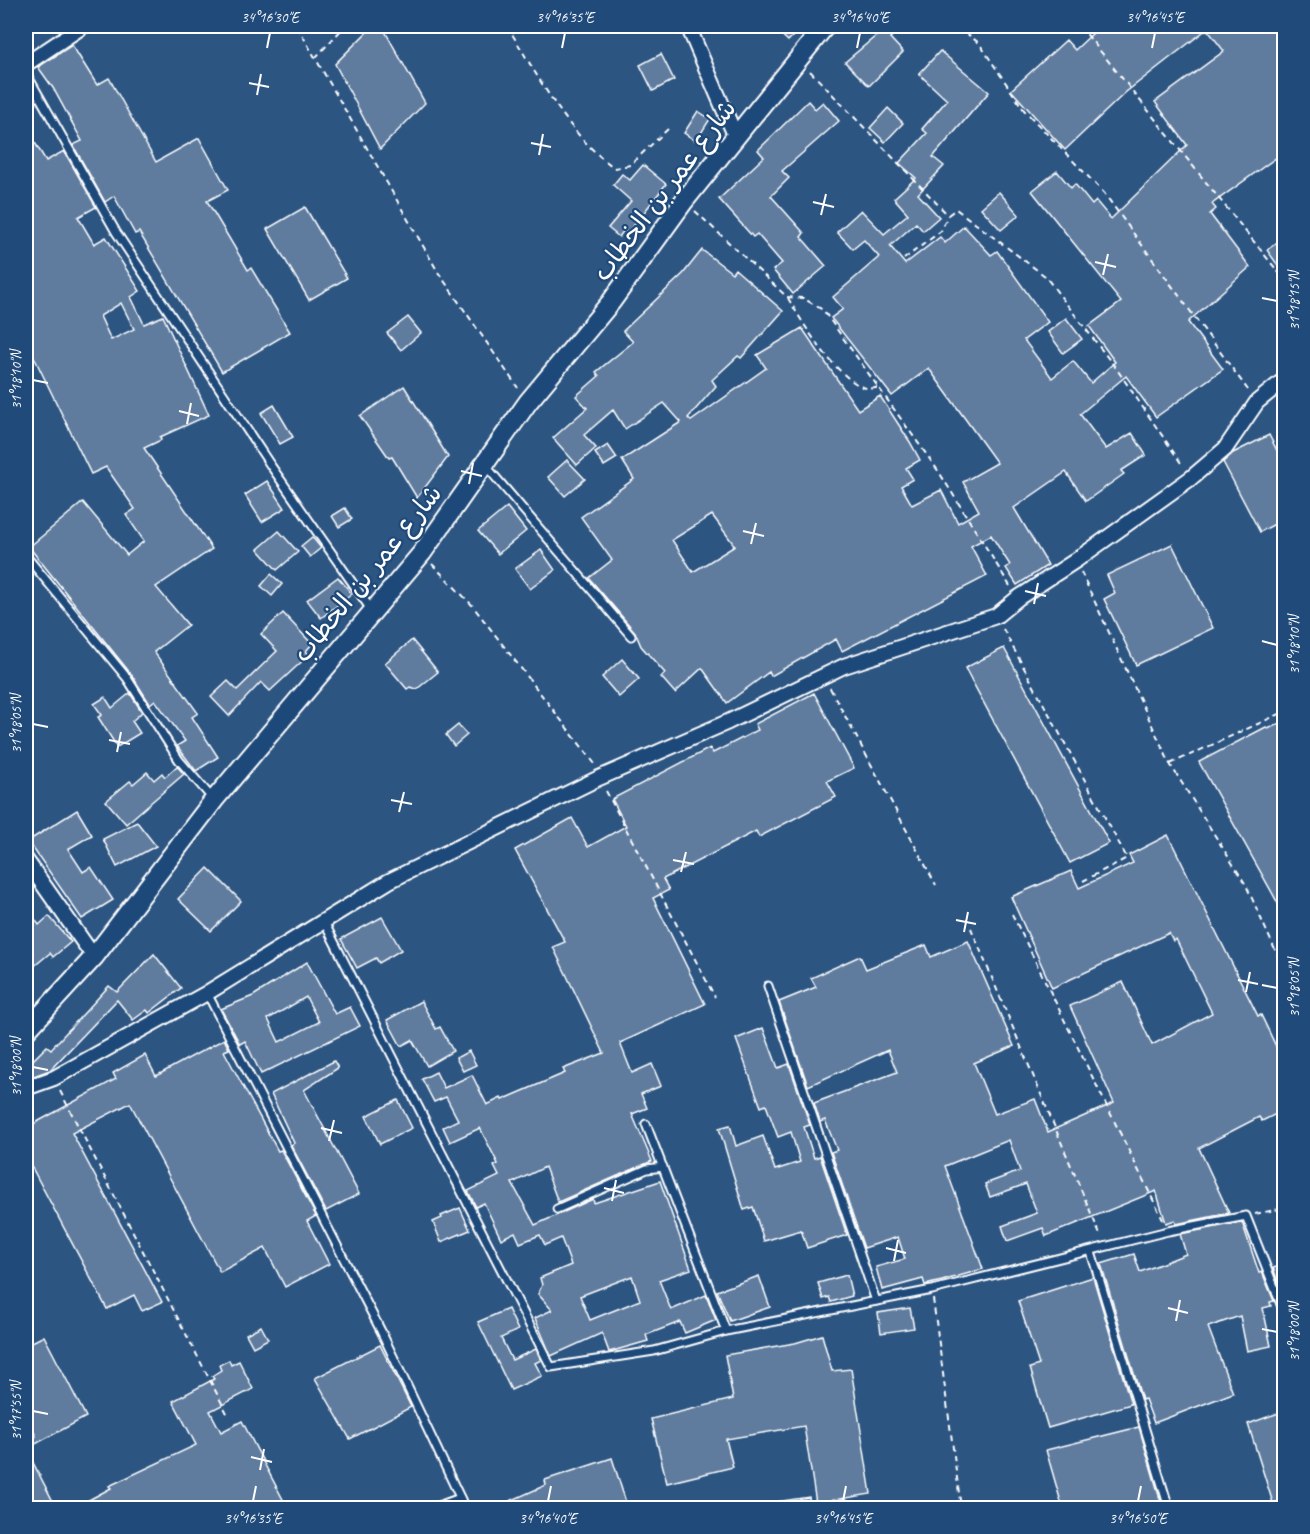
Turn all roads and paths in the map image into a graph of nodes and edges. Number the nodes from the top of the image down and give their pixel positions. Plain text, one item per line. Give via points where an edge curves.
1 (83, 26) edge
2 (297, 26) edge
3 (345, 26) edge
4 (507, 26) edge
5 (688, 26) edge
6 (825, 26) edge
7 (933, 26) edge
8 (949, 26) edge
9 (957, 26) edge
10 (1080, 26) edge
11 (315, 57) junction
12 (797, 58) junction
13 (26, 64) edge
14 (26, 73) edge
15 (669, 129) dead end
16 (735, 135) junction
17 (684, 201) junction
18 (948, 215) junction
19 (904, 259) dead end
20 (1284, 279) edge
21 (787, 297) junction
22 (1284, 380) edge
23 (880, 387) junction
24 (528, 402) junction
25 (1257, 402) junction
26 (484, 464) junction
27 (1191, 478) junction
28 (422, 553) junction
29 (26, 556) edge
30 (1076, 561) junction
31 (1018, 598) junction
32 (372, 611) junction
33 (996, 616) junction
34 (631, 636) dead end
35 (824, 677) junction
36 (1284, 712) edge
37 (1170, 764) junction
38 (599, 778) junction
39 (214, 800) junction
40 (26, 860) edge
41 (1083, 881) dead end
42 (936, 885) dead end
43 (1012, 914) dead end
44 (324, 922) junction
45 (971, 928) dead end
46 (94, 957) junction
47 (1284, 970) edge
48 (768, 986) dead end
49 (207, 993) junction
50 (715, 997) dead end
51 (26, 1031) edge
52 (54, 1078) junction
53 (26, 1088) edge
54 (646, 1124) dead end
55 (663, 1167) junction
56 (1284, 1208) edge
57 (557, 1209) dead end
58 (1246, 1216) junction
59 (1168, 1231) junction
60 (1106, 1248) junction
61 (1091, 1252) junction
62 (932, 1290) junction
63 (876, 1301) junction
64 (1284, 1312) edge
65 (726, 1331) junction
66 (228, 1417) dead end
67 (26, 1428) edge
68 (30, 1436) dead end
69 (460, 1497) junction
70 (433, 1509) edge
71 (465, 1509) edge
72 (961, 1509) edge
73 (1169, 1509) edge

1 - 13 street
2 - 11 path
3 - 11 path
4 - 15 path via 573,127 593,153 615,168 630,165
5 - 16 street
6 - 12 main road, شارع عمر بن الخطاب
7 - 8 path via 938,31
9 - 25 path via 979,43 1024,110 1104,193
10 - 20 path
11 - 24 path via 438,272
12 - 16 main road, شارع عمر بن الخطاب
12 - 18 path
14 - 32 lane via 116,232
16 - 17 main road, شارع عمر بن الخطاب
17 - 21 path
17 - 24 main road, شارع عمر بن الخطاب via 611,302
18 - 19 path via 941,231
18 - 27 path via 957,209 1045,276 1118,371
21 - 23 path via 803,298 823,310
21 - 23 path via 845,377 867,389
22 - 25 street
23 - 31 path
24 - 26 main road, شارع عمر بن الخطاب
25 - 27 street via 1225,449
26 - 28 main road, شارع عمر بن الخطاب
26 - 34 lane
27 - 30 street
28 - 32 main road, شارع عمر بن الخطاب
28 - 38 path via 472,605 593,759
29 - 39 lane via 127,678 179,760
30 - 31 street
30 - 37 path
31 - 33 street
32 - 39 main road, شارع عمر بن الخطاب
33 - 35 street via 844,666
33 - 41 path via 1127,858
35 - 38 street
35 - 42 path
36 - 37 path
37 - 47 path via 1246,885
38 - 44 street via 389,880
38 - 50 path
39 - 46 main road, شارع عمر بن الخطاب
40 - 46 street
43 - 59 path
44 - 49 street
44 - 65 lane via 551,1367 654,1352
45 - 60 path
46 - 51 main road, شارع عمر بن الخطاب
48 - 63 lane
49 - 52 street
49 - 69 lane via 381,1330
52 - 53 street
52 - 66 path
54 - 55 lane
55 - 57 lane via 647,1169
55 - 65 lane
56 - 58 path
58 - 59 lane
58 - 64 lane
59 - 60 lane
60 - 61 lane
61 - 62 lane
61 - 73 lane
62 - 63 lane
62 - 72 path
63 - 65 lane
67 - 68 lane
69 - 70 lane
69 - 71 lane

